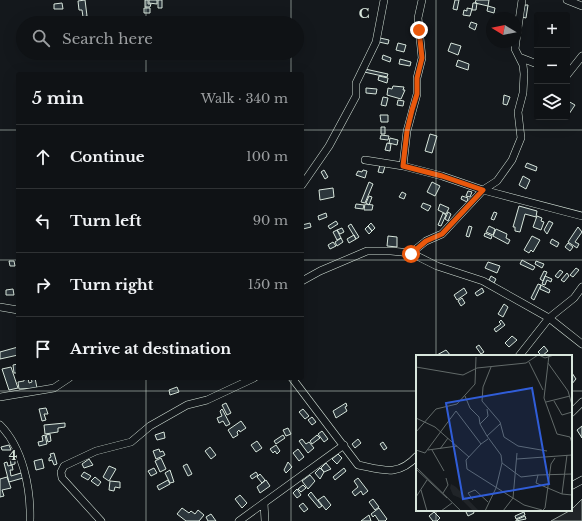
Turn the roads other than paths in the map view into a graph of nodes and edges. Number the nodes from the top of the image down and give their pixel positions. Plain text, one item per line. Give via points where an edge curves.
1 (384, 0) edge
2 (422, 0) edge
3 (522, 0) edge
4 (567, 0) edge
5 (582, 6) edge
6 (520, 12) edge
7 (515, 48) edge
8 (582, 56) edge
9 (519, 57) junction
10 (534, 63) edge
11 (570, 71) edge
12 (365, 160) dead end
13 (403, 166) junction
14 (304, 182) edge
15 (483, 190) junction
16 (582, 216) edge
17 (411, 254) junction
18 (304, 281) edge
19 (582, 287) edge
20 (0, 307) edge
21 (16, 310) edge
22 (549, 318) junction
23 (582, 344) edge
24 (520, 355) edge
25 (66, 380) edge
26 (250, 380) edge
27 (294, 380) edge
28 (0, 397) edge
29 (582, 402) edge
30 (572, 413) edge
31 (0, 425) edge
32 (344, 445) junction
33 (416, 457) edge
34 (582, 480) edge
35 (572, 485) edge
36 (264, 503) junction
37 (30, 521) edge
38 (101, 521) edge
39 (239, 521) edge
40 (265, 521) edge

1 - 14 street via 376,42 356,83 356,96 329,146
2 - 13 street via 418,18 422,58 417,78 417,94 407,131
3 - 6 street
4 - 5 street
7 - 9 street
8 - 11 street
9 - 10 street
9 - 15 street via 524,70 524,93 518,112 521,138 512,160 497,181
12 - 13 street
13 - 15 street
15 - 16 street
15 - 17 street via 442,234 426,241
17 - 18 street via 366,251
17 - 22 street via 437,266 483,281
19 - 22 street via 574,298
20 - 21 street
22 - 23 street
22 - 24 street
25 - 28 street via 54,388
26 - 38 street via 207,400 187,405 150,426 131,442 96,451 64,466 62,478
27 - 32 street
29 - 30 street
31 - 37 street via 9,434 20,459 31,500
32 - 33 street via 358,465 392,471 409,465
32 - 36 street
34 - 35 street
36 - 39 street
36 - 40 street

